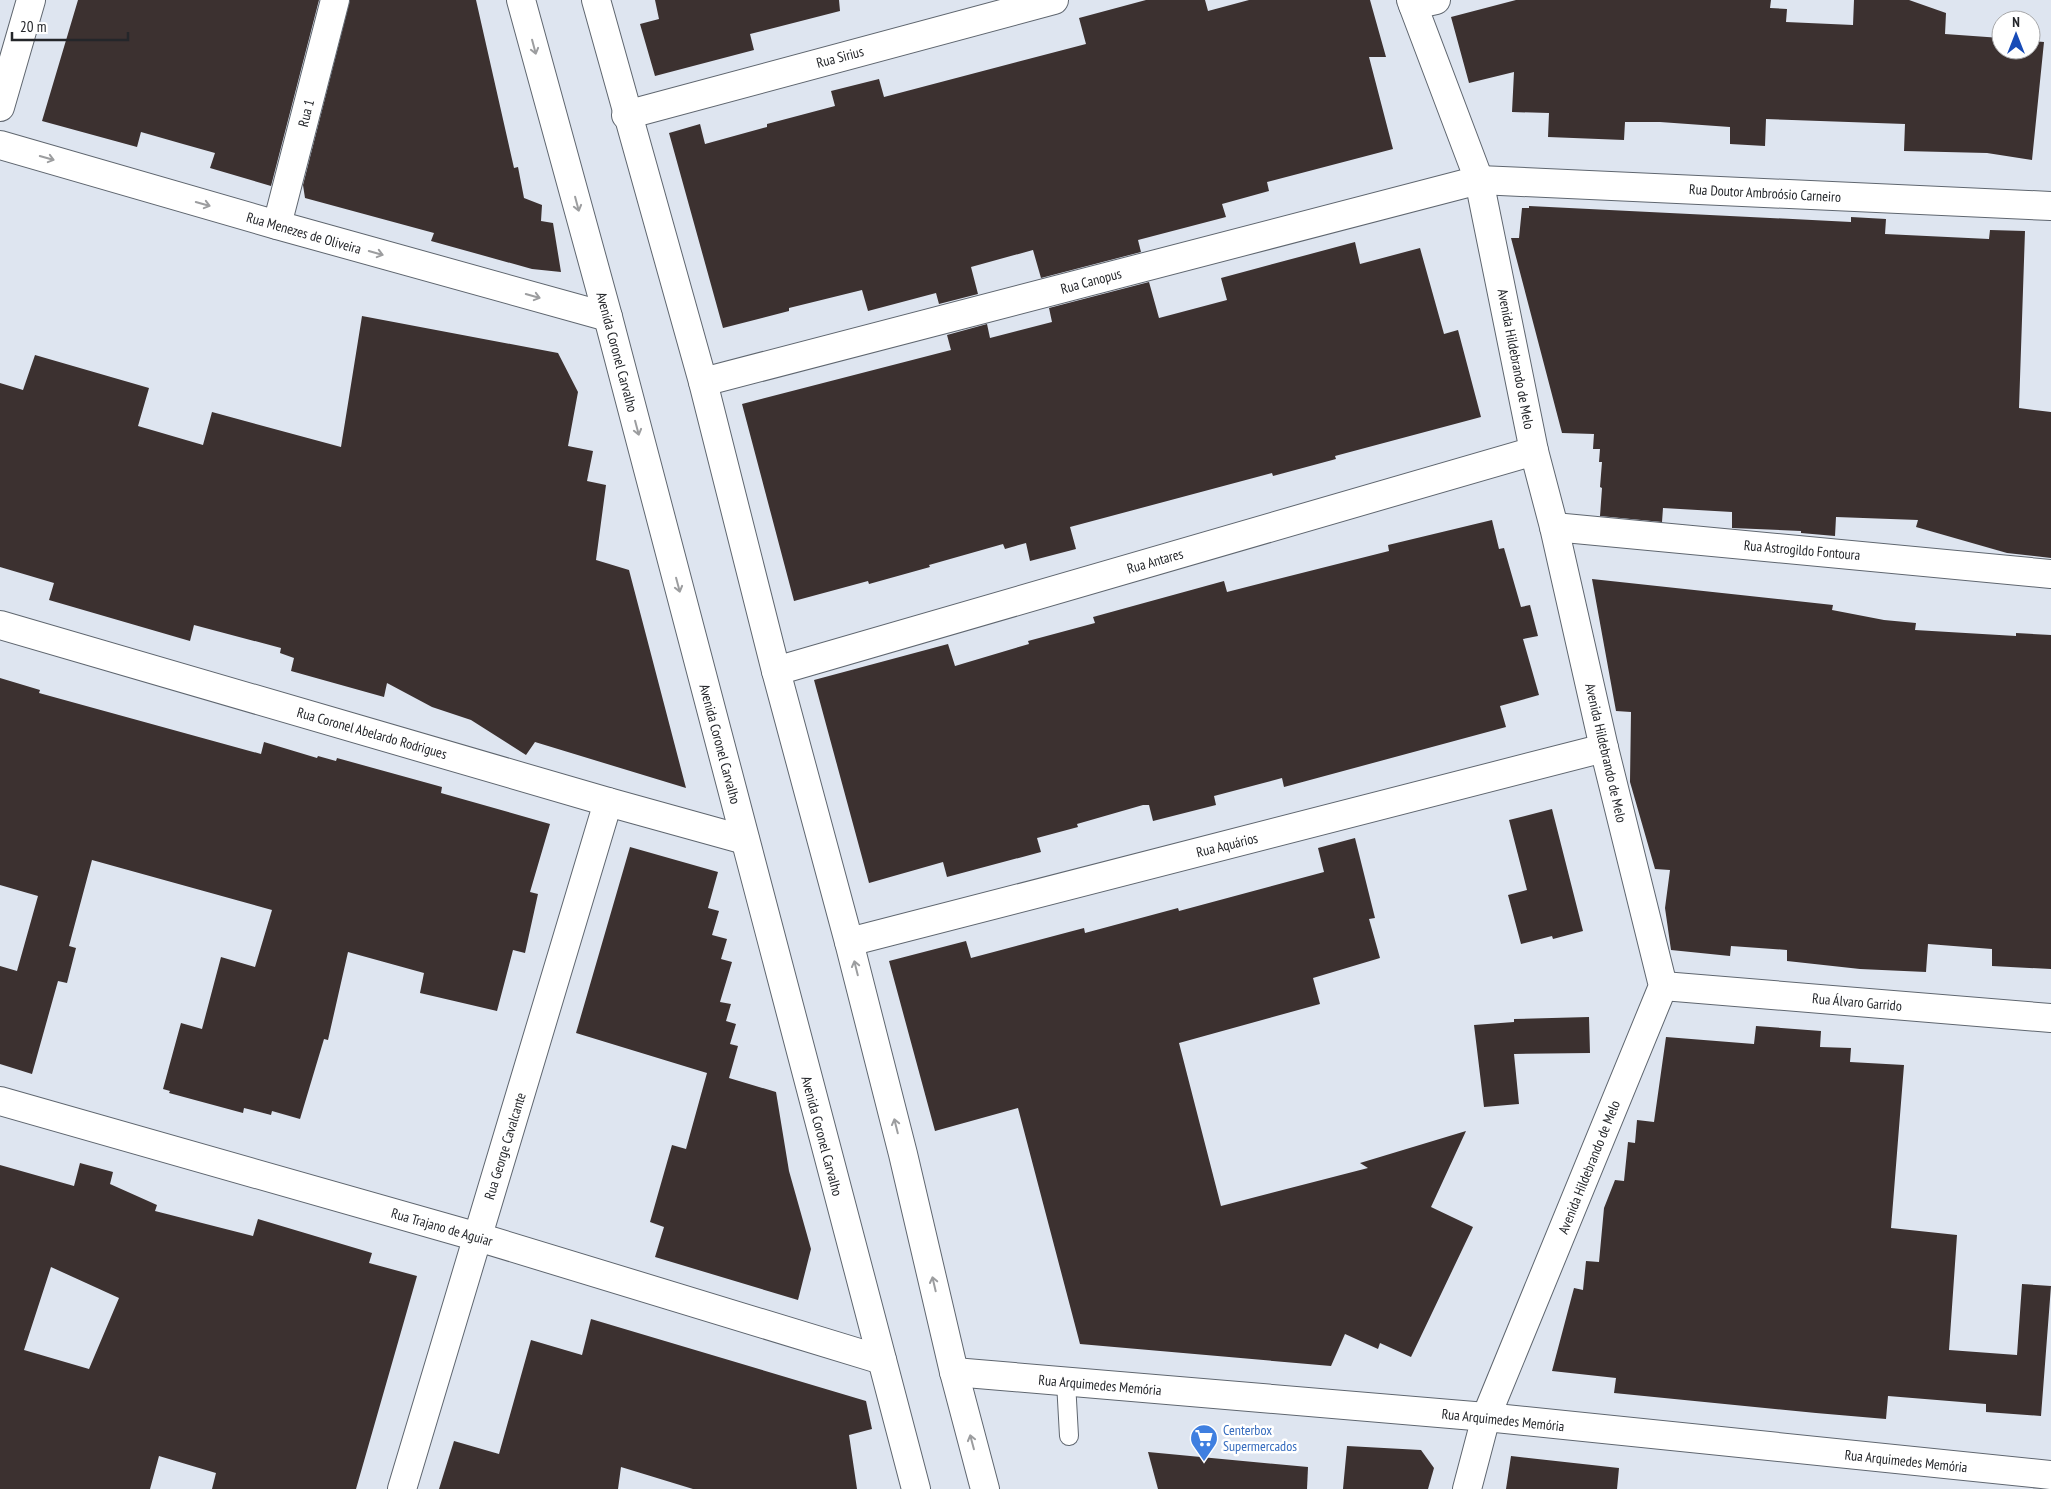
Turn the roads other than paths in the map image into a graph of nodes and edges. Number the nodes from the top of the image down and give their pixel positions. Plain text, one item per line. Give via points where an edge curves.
1 (31, 0) edge
2 (335, 0) edge
3 (521, 0) edge
4 (596, 0) edge
5 (1054, 0) edge
6 (1420, 2) edge
7 (0, 107) edge
8 (626, 115) junction
9 (0, 145) edge
10 (1479, 180) junction
11 (2051, 206) edge
12 (277, 225) junction
13 (608, 318) junction
14 (703, 382) junction
15 (1534, 451) junction
16 (1554, 527) junction
17 (2051, 574) edge
18 (0, 625) edge
19 (776, 671) junction
20 (1604, 748) junction
21 (608, 802) junction
22 (745, 840) junction
23 (849, 942) junction
24 (1663, 986) junction
25 (2051, 1018) edge
26 (0, 1101) edge
27 (478, 1237) junction
28 (882, 1360) junction
29 (954, 1372) junction
30 (1066, 1382) junction
31 (1486, 1417) junction
32 (1069, 1436) dead end
33 (2051, 1475) edge
34 (402, 1489) edge
35 (916, 1489) edge
36 (985, 1489) edge
37 (1467, 1489) edge

1 - 7 street
2 - 12 street, Rua 1
3 -> 13 street, Avenida Coronel Carvalho
4 - 8 street
5 - 8 street, Rua Sirius
6 - 10 street, Avenida Hildebrando de Melo
8 - 14 street
9 -> 12 street, Rua Menezes de Oliveira
10 - 11 street, Rua Doutor Ambroósio Carneiro
10 - 14 street, Rua Canopus
10 - 15 street, Avenida Hildebrando de Melo
12 -> 13 street, Rua Menezes de Oliveira
13 -> 22 street, Avenida Coronel Carvalho
14 - 19 street
15 - 16 street, Avenida Hildebrando de Melo
15 - 19 street, Rua Antares
16 - 17 street, Rua Astrogildo Fontoura
16 - 20 street, Avenida Hildebrando de Melo
18 - 21 street, Rua Coronel Abelardo Rodrigues
19 - 23 street
20 - 23 street, Rua Aquários
20 - 24 street, Avenida Hildebrando de Melo
21 - 22 street, Rua Coronel Abelardo Rodrigues
21 - 27 street, Rua George Cavalcante
22 - 28 street, Avenida Coronel Carvalho
29 -> 23 street
24 - 25 street, Rua Álvaro Garrido
24 - 31 street, Avenida Hildebrando de Melo
26 - 27 street, Rua Trajano de Aguiar
27 - 28 street, Rua Trajano de Aguiar
27 - 34 street, Rua George Cavalcante
28 - 35 street, Avenida Coronel Carvalho
29 - 30 street, Rua Arquimedes Memória
36 -> 29 street
30 - 31 street, Rua Arquimedes Memória
30 - 32 lane
31 - 33 street, Rua Arquimedes Memória
31 - 37 street, Avenida Hildebrando de Melo

